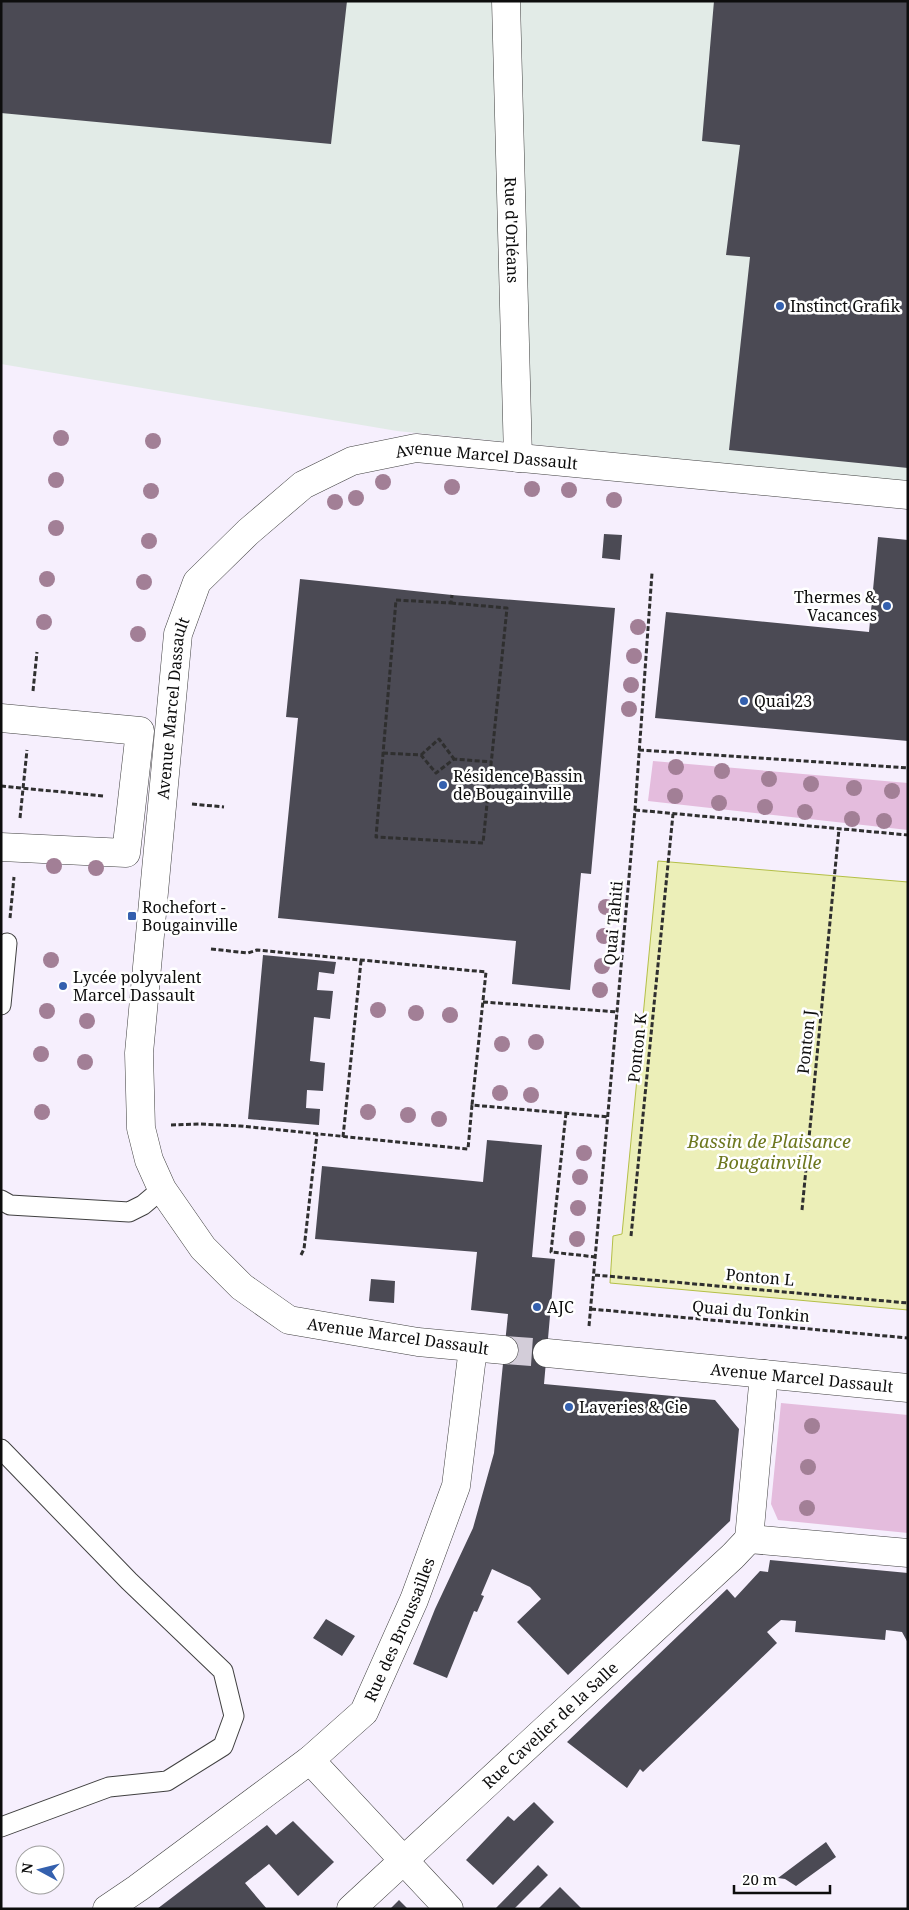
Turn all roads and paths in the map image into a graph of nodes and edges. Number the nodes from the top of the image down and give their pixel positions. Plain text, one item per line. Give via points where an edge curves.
1 (506, 1) edge
2 (518, 458) junction
3 (908, 495) edge
4 (652, 573) dead end
5 (452, 595) dead end
6 (451, 603) junction
7 (37, 652) dead end
8 (1, 718) edge
9 (30, 721) junction
10 (639, 750) junction
11 (383, 753) junction
12 (421, 755) junction
13 (454, 759) junction
14 (492, 762) junction
15 (908, 768) edge
16 (635, 810) junction
17 (673, 814) junction
18 (839, 829) junction
19 (908, 835) edge
20 (9, 847) edge
21 (8, 943) joint
22 (211, 949) dead end
23 (361, 961) junction
24 (483, 1002) junction
25 (1, 1005) edge
26 (618, 1012) junction
27 (472, 1105) junction
28 (566, 1113) junction
29 (608, 1117) junction
30 (142, 1128) junction
31 (317, 1134) junction
32 (343, 1137) junction
33 (162, 1189) junction
34 (1, 1200) edge
35 (802, 1210) dead end
36 (631, 1236) dead end
37 (301, 1255) dead end
38 (596, 1257) junction
39 (594, 1275) junction
40 (908, 1303) edge
41 (592, 1309) junction
42 (908, 1338) edge
43 (473, 1348) junction
44 (504, 1350) tunnel mouth
45 (546, 1354) tunnel mouth
46 (586, 1357) junction
47 (764, 1374) junction
48 (908, 1388) edge
49 (1, 1449) edge
50 (748, 1539) junction
51 (908, 1553) edge
52 (310, 1760) junction
53 (1, 1827) edge
54 (404, 1860) junction
55 (107, 1909) edge
56 (351, 1909) edge
57 (449, 1909) edge

1 - 2 street, Rue d'Orléans
2 - 3 street, Avenue Marcel Dassault
2 - 30 street, Avenue Marcel Dassault via 416,448 352,461 303,485 197,582 178,634 139,1053
4 - 10 path, Quai Tahiti
5 - 6 path
6 - 11 path via 396,600
6 - 14 path via 507,608
7 - 9 path
8 - 9 street
9 - 20 path
9 - 20 street via 140,731 126,853
10 - 15 path
10 - 16 path, Quai Tahiti
11 - 12 path
11 - 14 path via 376,837 483,843
12 - 13 path via 436,773
12 - 13 path via 439,740
13 - 14 path
16 - 17 path
16 - 26 path, Quai Tahiti
17 - 18 path
17 - 36 path, Ponton K
18 - 19 path
18 - 35 path, Ponton J
20 - 21 path
21 - 25 lane
22 - 23 path via 248,953 257,950
23 - 24 path via 486,972
23 - 32 path
24 - 26 path
24 - 27 path
26 - 29 path, Quai Tahiti
27 - 28 path
27 - 32 path via 468,1149
28 - 29 path
28 - 38 path via 551,1252
29 - 38 path, Quai Tahiti
30 - 31 path via 200,1124
30 - 33 street, Avenue Marcel Dassault via 149,1160
31 - 32 path
31 - 37 path
33 - 34 lane via 129,1212 10,1206
33 - 43 street, Avenue Marcel Dassault via 204,1248 242,1288 289,1320
38 - 39 path, Quai Tahiti
39 - 40 path, Ponton L
39 - 41 path, Quai Tahiti
41 - 42 path, Quai du Tonkin
41 - 46 path, Quai Tahiti
43 - 44 street, Avenue Marcel Dassault
43 - 52 street, Rue des Broussailles via 456,1486 414,1600 364,1712
45 - 46 street, Avenue Marcel Dassault
46 - 47 street, Avenue Marcel Dassault
47 - 48 street, Avenue Marcel Dassault
47 - 50 street
49 - 53 lane via 128,1581 223,1672 234,1716 223,1746 167,1781 109,1787
50 - 51 street
50 - 54 street, Rue Cavelier de la Salle
52 - 54 street
52 - 55 street, Rue des Broussailles
54 - 56 street, Rue Cavelier de la Salle
54 - 57 street

